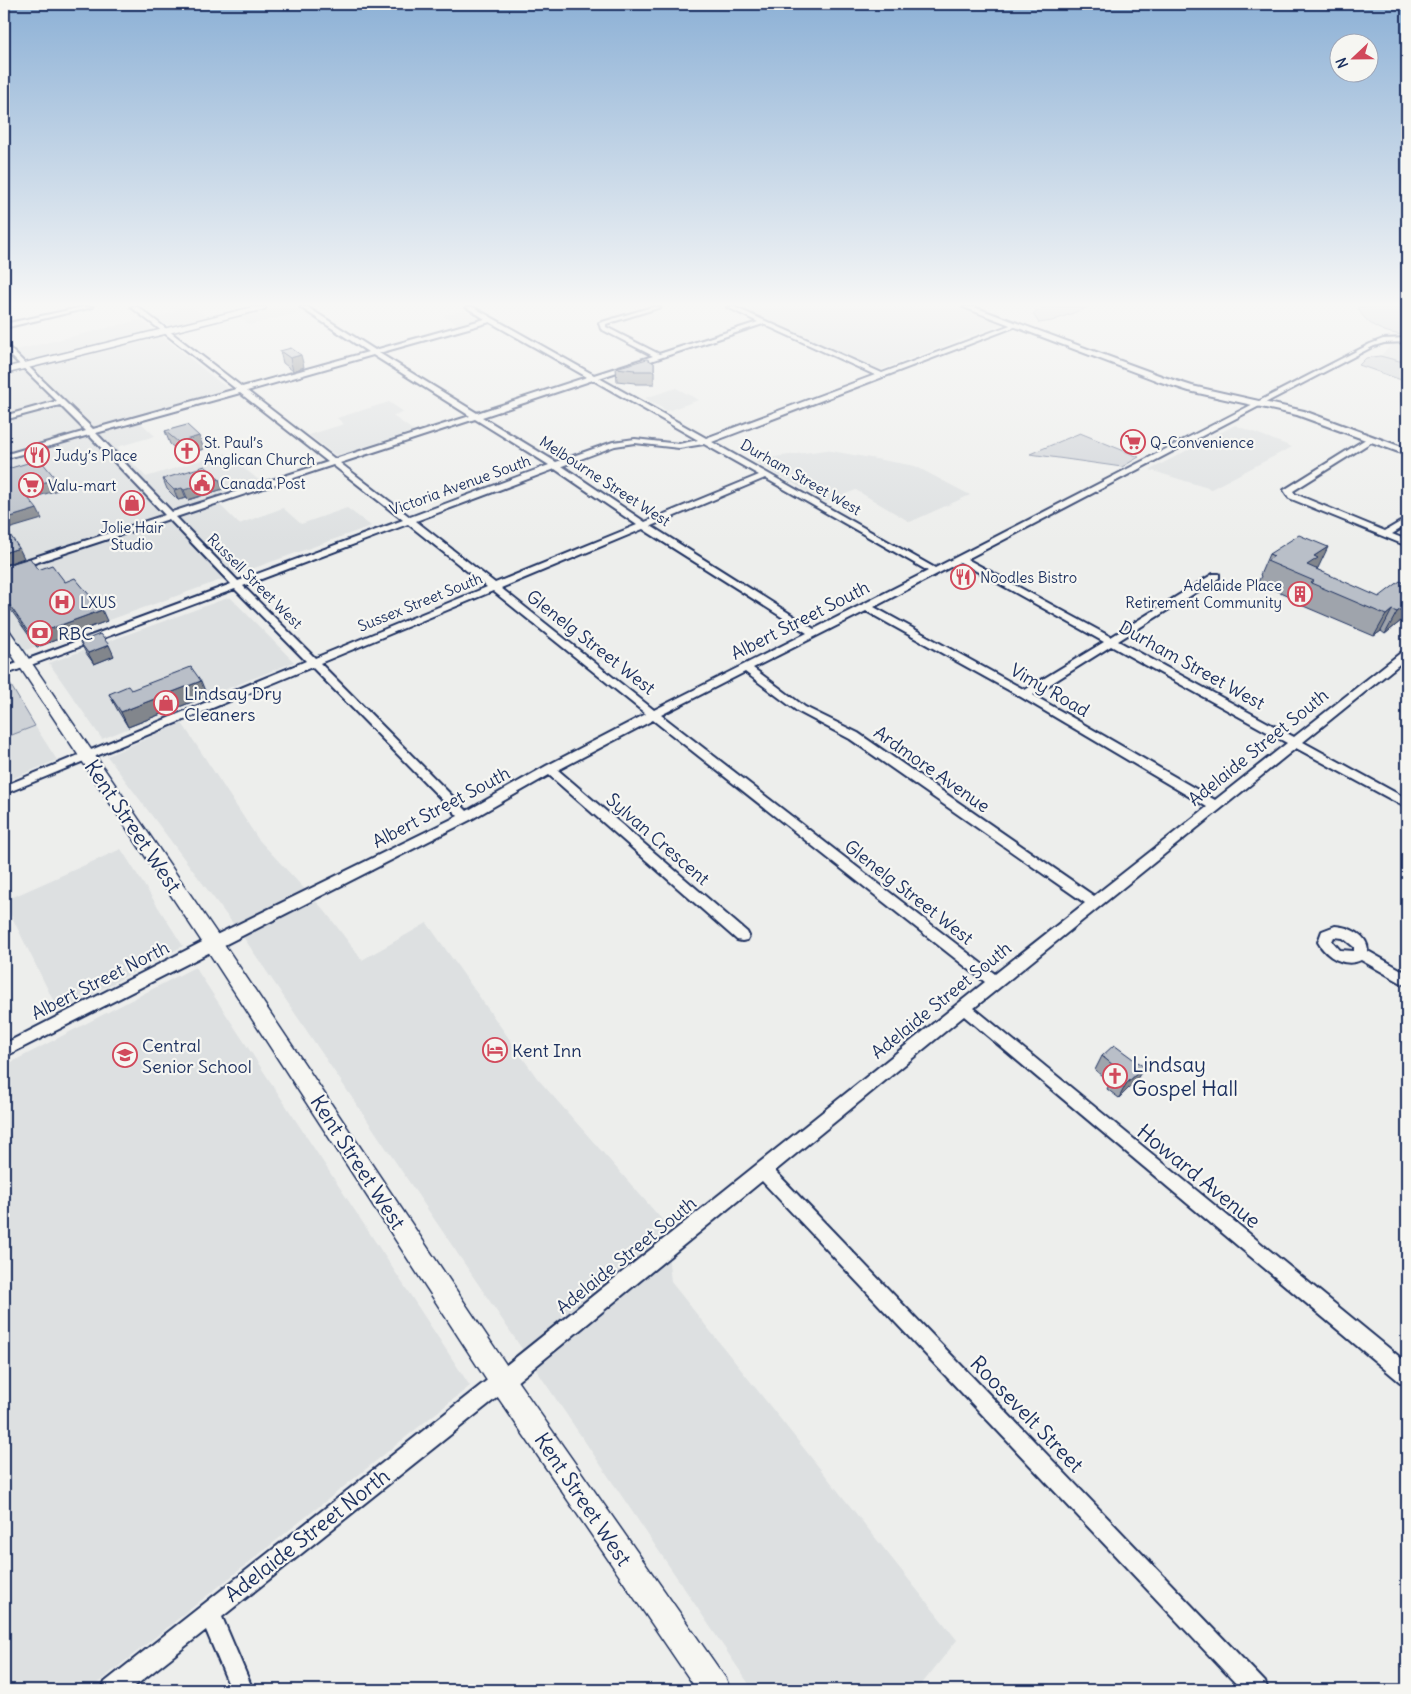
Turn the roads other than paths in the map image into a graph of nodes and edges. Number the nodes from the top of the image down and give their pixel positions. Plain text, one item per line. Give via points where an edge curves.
1 (45, 386) edge
2 (236, 386) edge
3 (255, 386) edge
4 (427, 386) edge
5 (568, 386) edge
6 (608, 386) edge
7 (850, 386) edge
8 (1183, 386) edge
9 (1295, 386) edge
10 (241, 390) junction
11 (62, 402) junction
12 (1261, 404) junction
13 (475, 416) junction
14 (4, 418) edge
15 (90, 432) junction
16 (1372, 439) junction
17 (707, 441) junction
18 (1407, 452) edge
19 (4, 457) edge
20 (334, 462) junction
21 (556, 466) junction
22 (766, 475) junction
23 (169, 515) junction
24 (407, 520) junction
25 (1407, 521) edge
26 (644, 525) junction
27 (1386, 534) junction
28 (1407, 543) edge
29 (959, 558) junction
30 (4, 570) edge
31 (934, 571) junction
32 (1216, 576) dead end
33 (232, 585) junction
34 (493, 588) junction
35 (867, 607) junction
36 (4, 633) edge
37 (814, 633) junction
38 (1112, 641) junction
39 (1407, 653) edge
40 (24, 662) junction
41 (314, 662) junction
42 (4, 666) edge
43 (747, 669) junction
44 (4, 672) edge
45 (1025, 695) junction
46 (655, 714) junction
47 (1296, 742) junction
48 (85, 756) junction
49 (550, 769) junction
50 (4, 790) edge
51 (1407, 804) edge
52 (1215, 806) junction
53 (466, 817) junction
54 (1094, 903) junction
55 (742, 936) dead end
56 (213, 943) junction
57 (1360, 954) dead end
58 (1407, 980) edge
59 (995, 982) junction
60 (964, 1008) junction
61 (4, 1051) edge
62 (763, 1170) junction
63 (1407, 1375) edge
64 (502, 1381) junction
65 (209, 1612) junction
66 (113, 1690) edge
67 (242, 1690) edge
68 (714, 1690) edge
69 (1257, 1690) edge

1 - 11 street, Russell Street West
2 - 10 street, Glenelg Street West
3 - 10 street
4 - 13 street, Melbourne Street West
5 - 13 street
6 - 17 street, Durham Street West
7 - 17 street, Victoria Avenue South
8 - 12 street
9 - 12 street, Albert Street South
10 - 15 street
10 - 20 street, Glenelg Street West
11 - 14 street
11 - 15 street, Russell Street West
12 - 16 street via 1300,413
12 - 29 street, Albert Street South
13 - 20 street
13 - 21 street, Melbourne Street West
15 - 19 street
15 - 23 street, Russell Street West
16 - 18 street
16 - 27 street via 1288,490 1292,496
17 - 21 street, Victoria Avenue South via 679,446 642,441 613,444
17 - 22 street, Durham Street West
20 - 23 street
20 - 24 street, Glenelg Street West
21 - 24 street, Victoria Avenue South
21 - 26 street, Melbourne Street West
22 - 26 street, Sussex Street South
22 - 31 street, Durham Street West
23 - 30 street
23 - 33 street, Russell Street West
24 - 33 street, Victoria Avenue South
24 - 34 street, Glenelg Street West
25 - 27 street
26 - 34 street, Sussex Street South
26 - 37 street, Melbourne Street West
27 - 28 street
29 - 31 street, Albert Street South
29 - 38 street, Durham Street West
31 - 35 street, Albert Street South
32 - 38 street
33 - 40 street, Victoria Avenue South via 218,594
33 - 41 street, Russell Street West
34 - 41 street, Sussex Street South
34 - 46 street, Glenelg Street West
35 - 37 street, Albert Street South
35 - 45 street, Vimy Road
36 - 40 main road, Kent Street West
37 - 43 street, Albert Street South
38 - 45 street
38 - 47 street, Durham Street West
39 - 47 street, Adelaide Street South
40 - 42 street
40 - 44 street
40 - 48 main road, Kent Street West
41 - 48 street, Sussex Street South
41 - 53 street, Russell Street West
43 - 46 street, Albert Street South
43 - 54 street, Ardmore Avenue via 801,709 854,736
45 - 52 street, Vimy Road
46 - 49 street, Albert Street South
46 - 59 street, Glenelg Street West
47 - 51 street, Durham Street West
47 - 52 street, Adelaide Street South
48 - 50 street, Sussex Street South
48 - 56 main road, Kent Street West
49 - 53 street, Albert Street South
49 - 55 street, Sylvan Crescent
52 - 54 street, Adelaide Street South
53 - 56 street, Albert Street South
54 - 59 street, Adelaide Street South
56 - 61 street, Albert Street North
56 - 64 main road, Kent Street West
57 - 58 street
59 - 60 street, Adelaide Street South
60 - 62 street, Adelaide Street South
60 - 63 street, Howard Avenue
62 - 64 street, Adelaide Street South
62 - 69 street, Roosevelt Street
64 - 65 street, Adelaide Street North
64 - 68 main road, Kent Street West
65 - 66 street, Adelaide Street North
65 - 67 street

